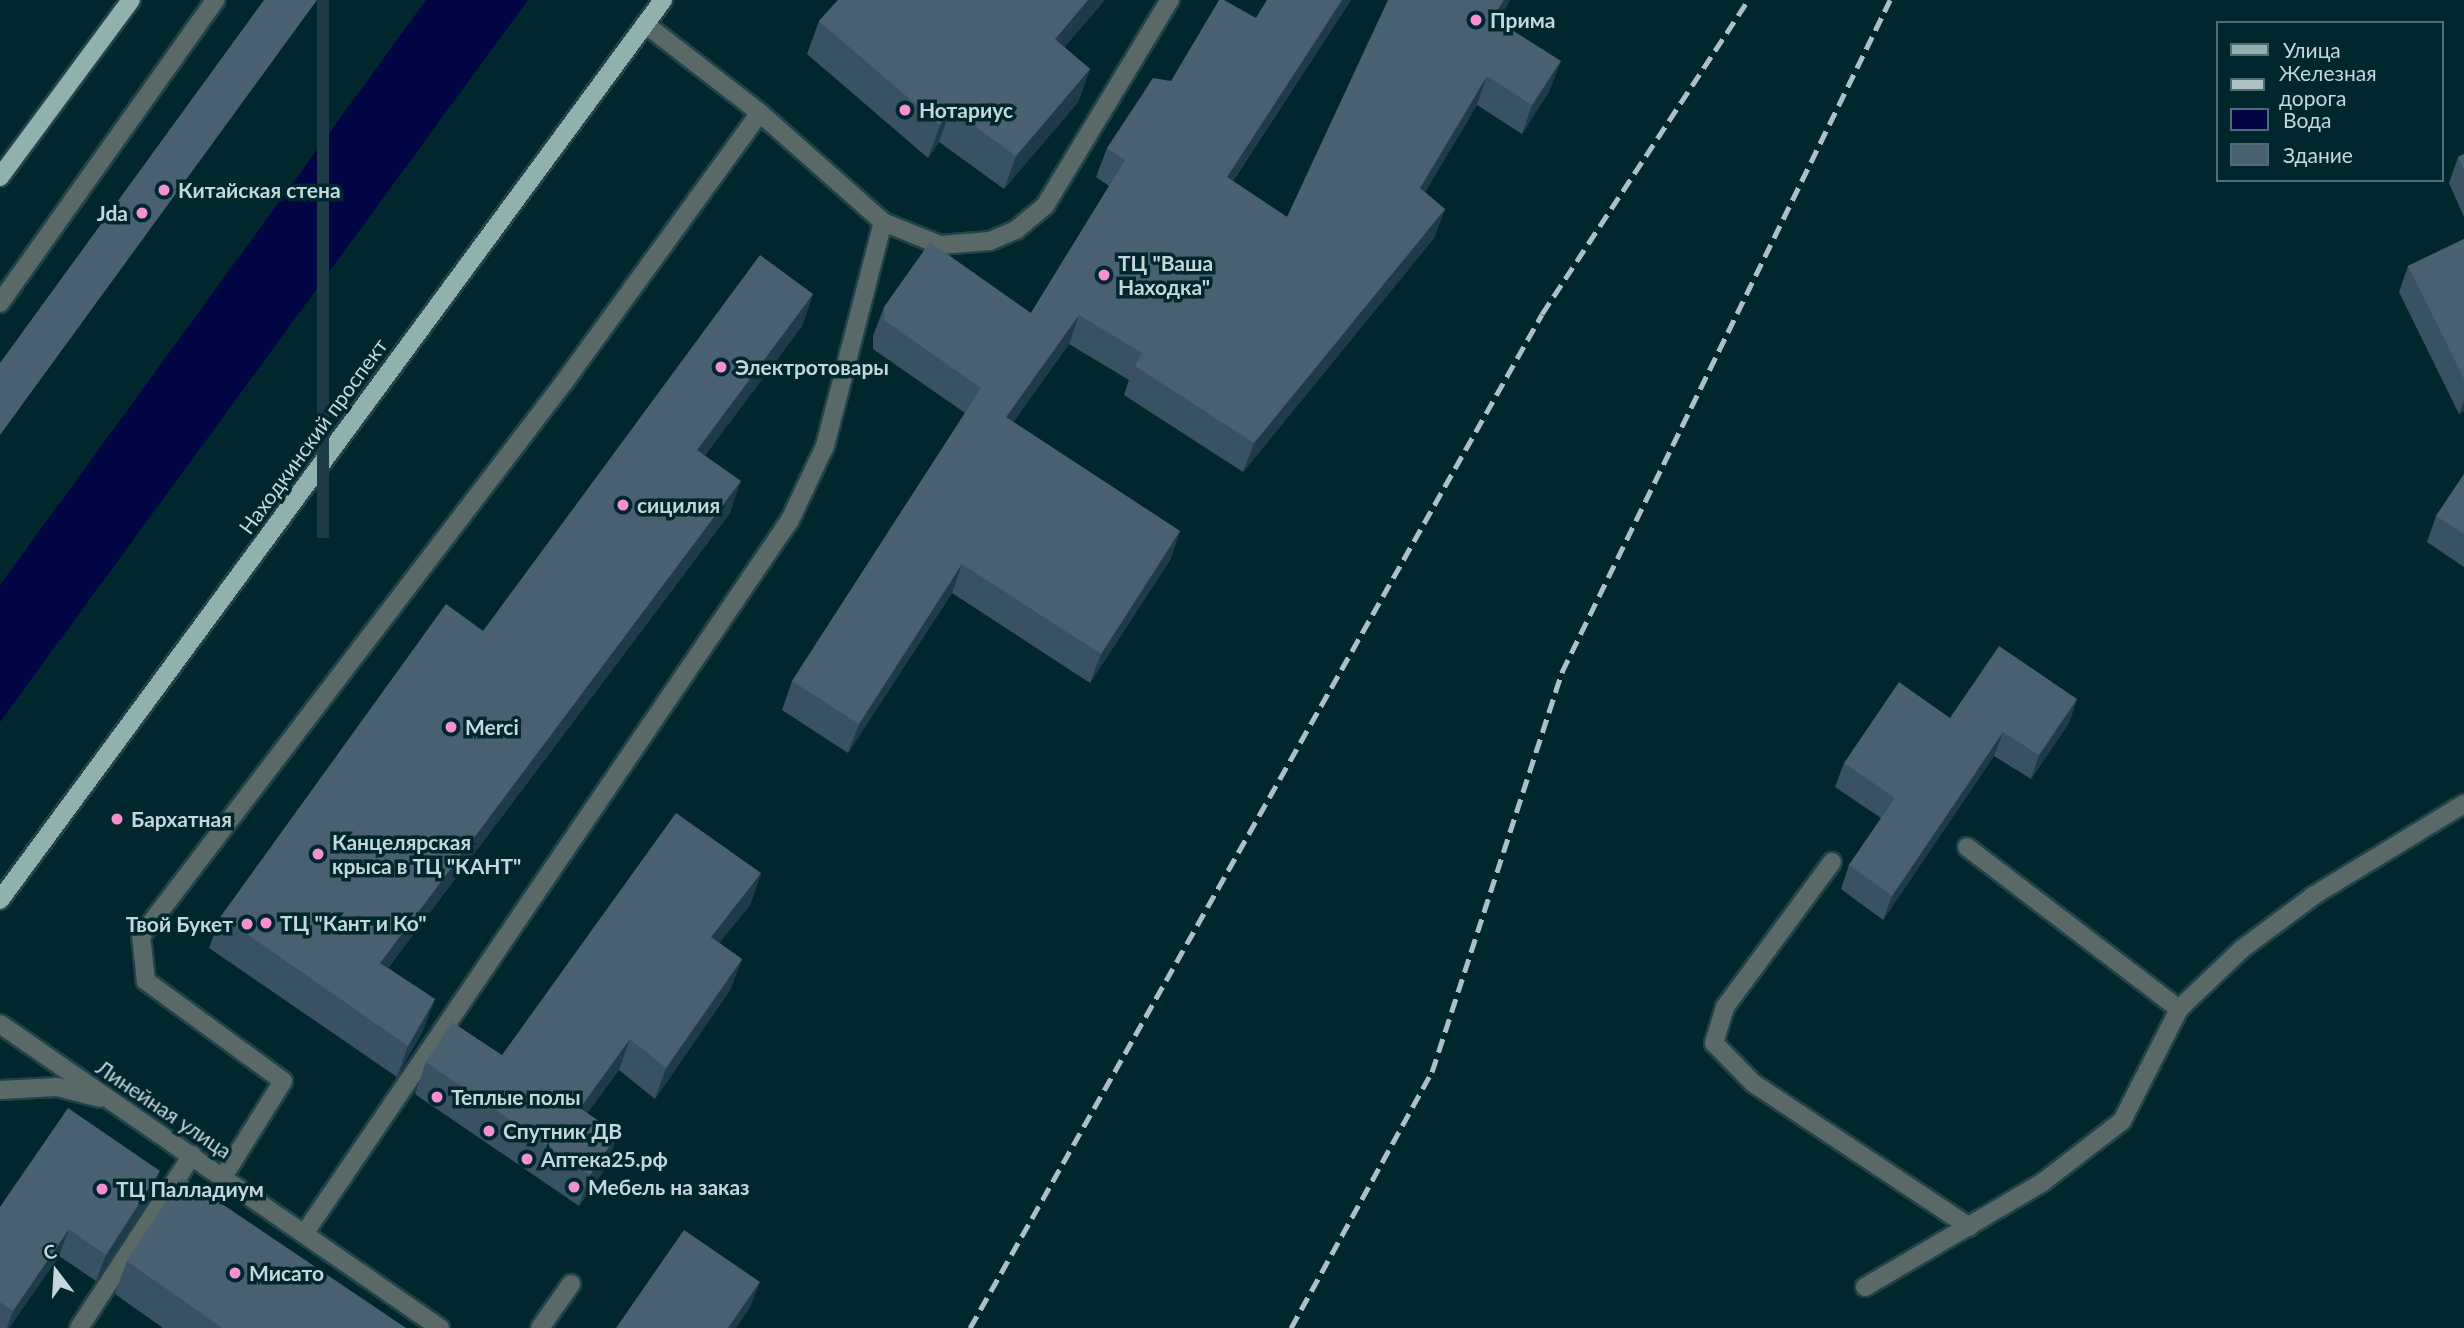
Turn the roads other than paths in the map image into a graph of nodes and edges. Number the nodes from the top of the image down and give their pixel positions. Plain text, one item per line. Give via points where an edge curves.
1 (131, 0) edge
2 (215, 0) edge
3 (663, 0) edge
4 (1170, 0) edge
5 (645, 24) junction
6 (760, 113) junction
7 (0, 177) edge
8 (883, 222) junction
9 (0, 303) edge
10 (2464, 804) edge
11 (1967, 847) dead end
12 (1832, 862) dead end
13 (0, 900) edge
14 (2179, 1009) junction
15 (0, 1024) edge
16 (0, 1090) edge
17 (114, 1102) junction
18 (192, 1156) junction
19 (223, 1177) junction
20 (1970, 1227) junction
21 (304, 1234) junction
22 (571, 1284) dead end
23 (1865, 1287) dead end
24 (79, 1328) edge
25 (440, 1328) edge
26 (540, 1328) edge

1 - 7 main road
2 - 9 street
3 - 5 main road, Находкинский проспект
4 - 8 street via 1045,206 1016,230 990,241 940,245
5 - 6 street
5 - 13 main road, Находкинский проспект
6 - 8 street
6 - 19 street via 565,381 141,936 146,981 283,1082
8 - 21 street via 825,446 790,520
10 - 14 street via 2313,896 2242,949
11 - 14 street
12 - 20 street via 1725,1007 1714,1043 1753,1083
14 - 20 street via 2122,1121 2043,1182
15 - 17 street, Линейная улица
16 - 17 street via 57,1087
17 - 18 street, Линейная улица
18 - 19 street, Линейная улица
18 - 24 street
19 - 21 street, Линейная улица
20 - 23 street
21 - 25 street, Линейная улица
22 - 26 street

